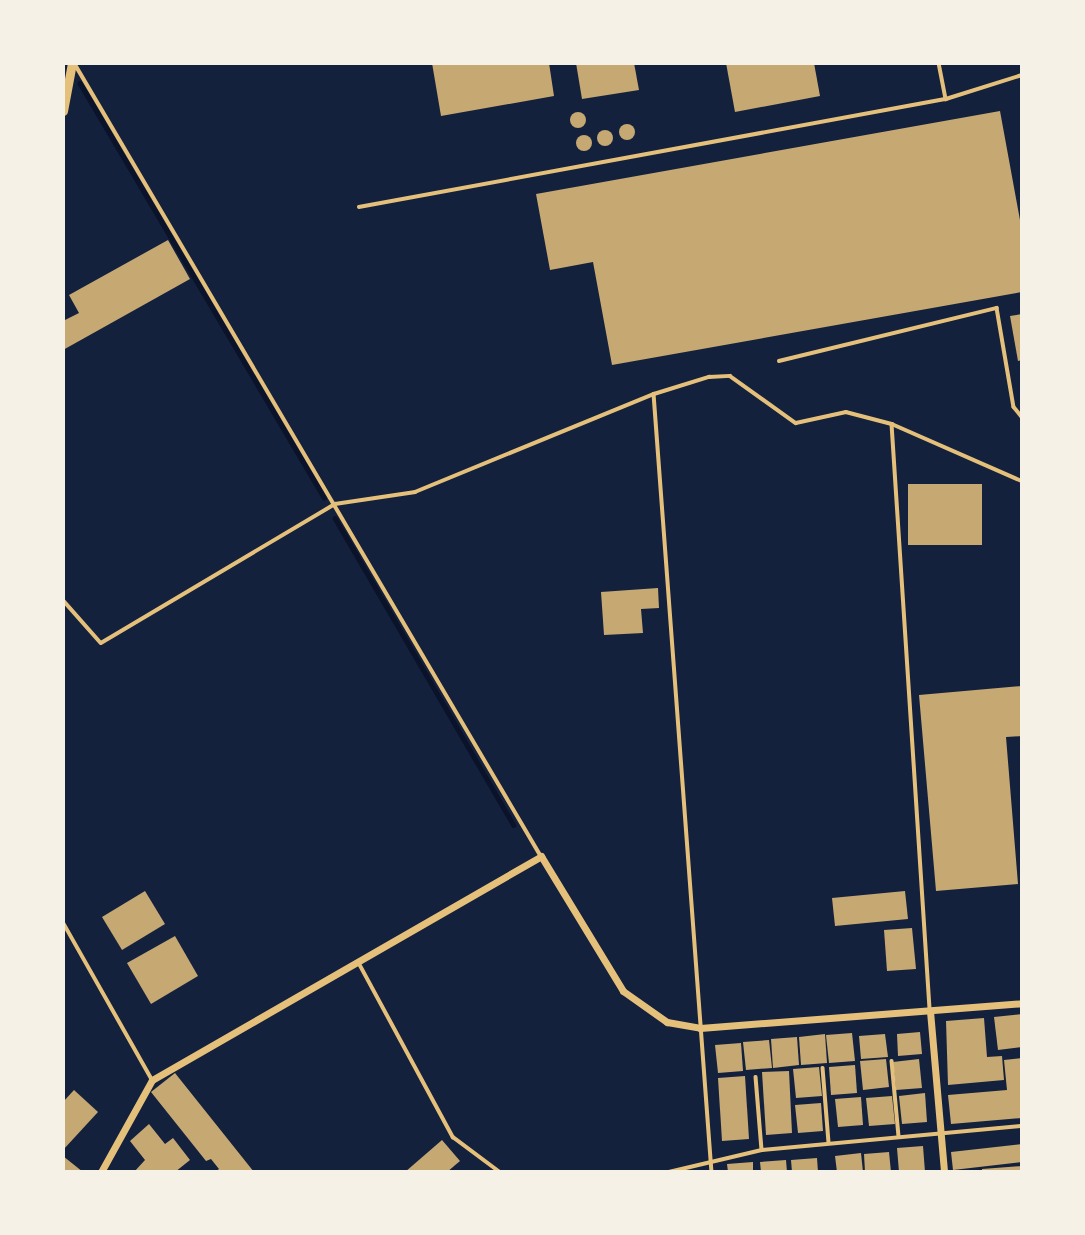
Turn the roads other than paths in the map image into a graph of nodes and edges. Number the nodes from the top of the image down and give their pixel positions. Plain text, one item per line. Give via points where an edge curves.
1 (73, 63) edge
2 (939, 63) edge
3 (1022, 75) edge
4 (946, 99) junction
5 (63, 111) edge
6 (359, 207) dead end
7 (779, 360) dead end
8 (654, 394) junction
9 (1022, 417) edge
10 (892, 424) junction
11 (1022, 481) edge
12 (335, 504) junction
13 (63, 600) edge
14 (541, 856) junction
15 (63, 922) edge
16 (359, 963) junction
17 (1022, 1003) edge
18 (930, 1011) junction
19 (700, 1028) junction
20 (892, 1061) dead end
21 (823, 1068) dead end
22 (756, 1077) dead end
23 (152, 1080) junction
24 (1022, 1126) edge
25 (940, 1132) junction
26 (899, 1137) junction
27 (829, 1143) junction
28 (762, 1150) junction
29 (710, 1160) junction
30 (101, 1172) edge
31 (500, 1172) edge
32 (669, 1172) edge
33 (712, 1172) edge
34 (944, 1172) edge

1 - 5 street
1 - 12 lane
2 - 4 lane
3 - 4 lane
4 - 6 lane
7 - 9 lane via 997,308 1014,407
8 - 10 lane via 709,377 730,376 796,423 846,412
8 - 12 lane via 415,492
8 - 19 lane
10 - 11 lane
10 - 18 lane
12 - 13 lane via 101,643
12 - 14 lane
14 - 16 street
14 - 19 street via 623,991 649,1014
15 - 23 lane
16 - 23 street
16 - 31 lane via 453,1137
17 - 18 street
18 - 19 street
18 - 25 street
19 - 29 lane
20 - 26 lane
21 - 27 lane
22 - 28 lane
23 - 30 street
24 - 25 lane
25 - 26 lane
25 - 34 street
26 - 27 lane
27 - 28 lane
28 - 29 lane
29 - 32 lane
29 - 33 lane

